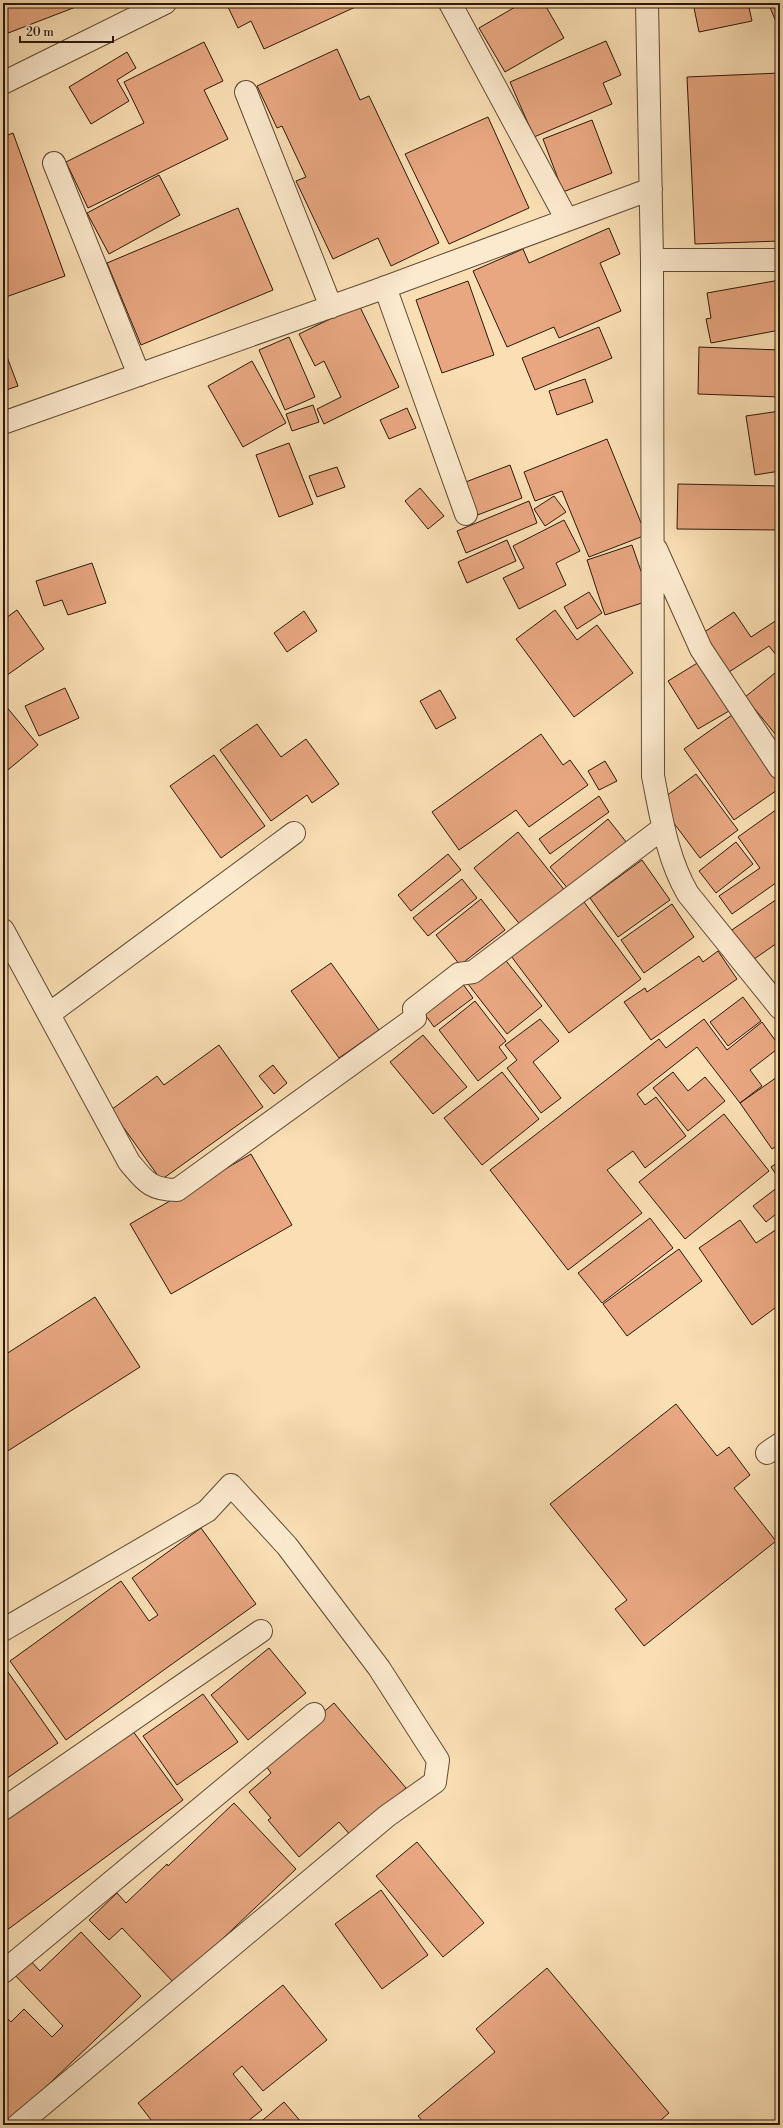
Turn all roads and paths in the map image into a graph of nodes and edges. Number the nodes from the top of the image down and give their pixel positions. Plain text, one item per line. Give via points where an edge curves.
1 (165, 3) edge
2 (450, 3) edge
3 (647, 3) edge
4 (3, 83) edge
5 (246, 92) dead end
6 (54, 163) dead end
7 (651, 189) junction
8 (567, 220) junction
9 (652, 260) junction
10 (780, 260) edge
11 (385, 287) junction
12 (331, 307) junction
13 (139, 375) junction
14 (3, 423) edge
15 (466, 514) dead end
16 (652, 542) junction
17 (780, 768) edge
18 (663, 828) junction
19 (294, 832) dead end
20 (3, 930) edge
21 (780, 1008) edge
22 (49, 1014) junction
23 (3, 1630) edge
24 (262, 1631) dead end
25 (314, 1714) dead end
26 (3, 1809) edge
27 (3, 1972) edge
28 (18, 2125) edge

1 - 4 street
2 - 8 street
3 - 7 street
5 - 12 street
6 - 13 street
7 - 8 street
7 - 9 street
8 - 11 street
9 - 10 street
9 - 16 street
11 - 12 street
11 - 15 street
12 - 13 street
13 - 14 street
16 - 17 street via 701,649
16 - 18 street via 653,776
18 - 21 street via 679,879 688,894
18 - 22 street via 473,972 458,974 414,1009 415,1018 177,1190 162,1190 148,1184 129,1162
19 - 22 street
20 - 22 street
23 - 28 street via 207,1511 231,1485 287,1546 374,1662 438,1760 435,1782 387,1816
24 - 26 street
25 - 27 street

